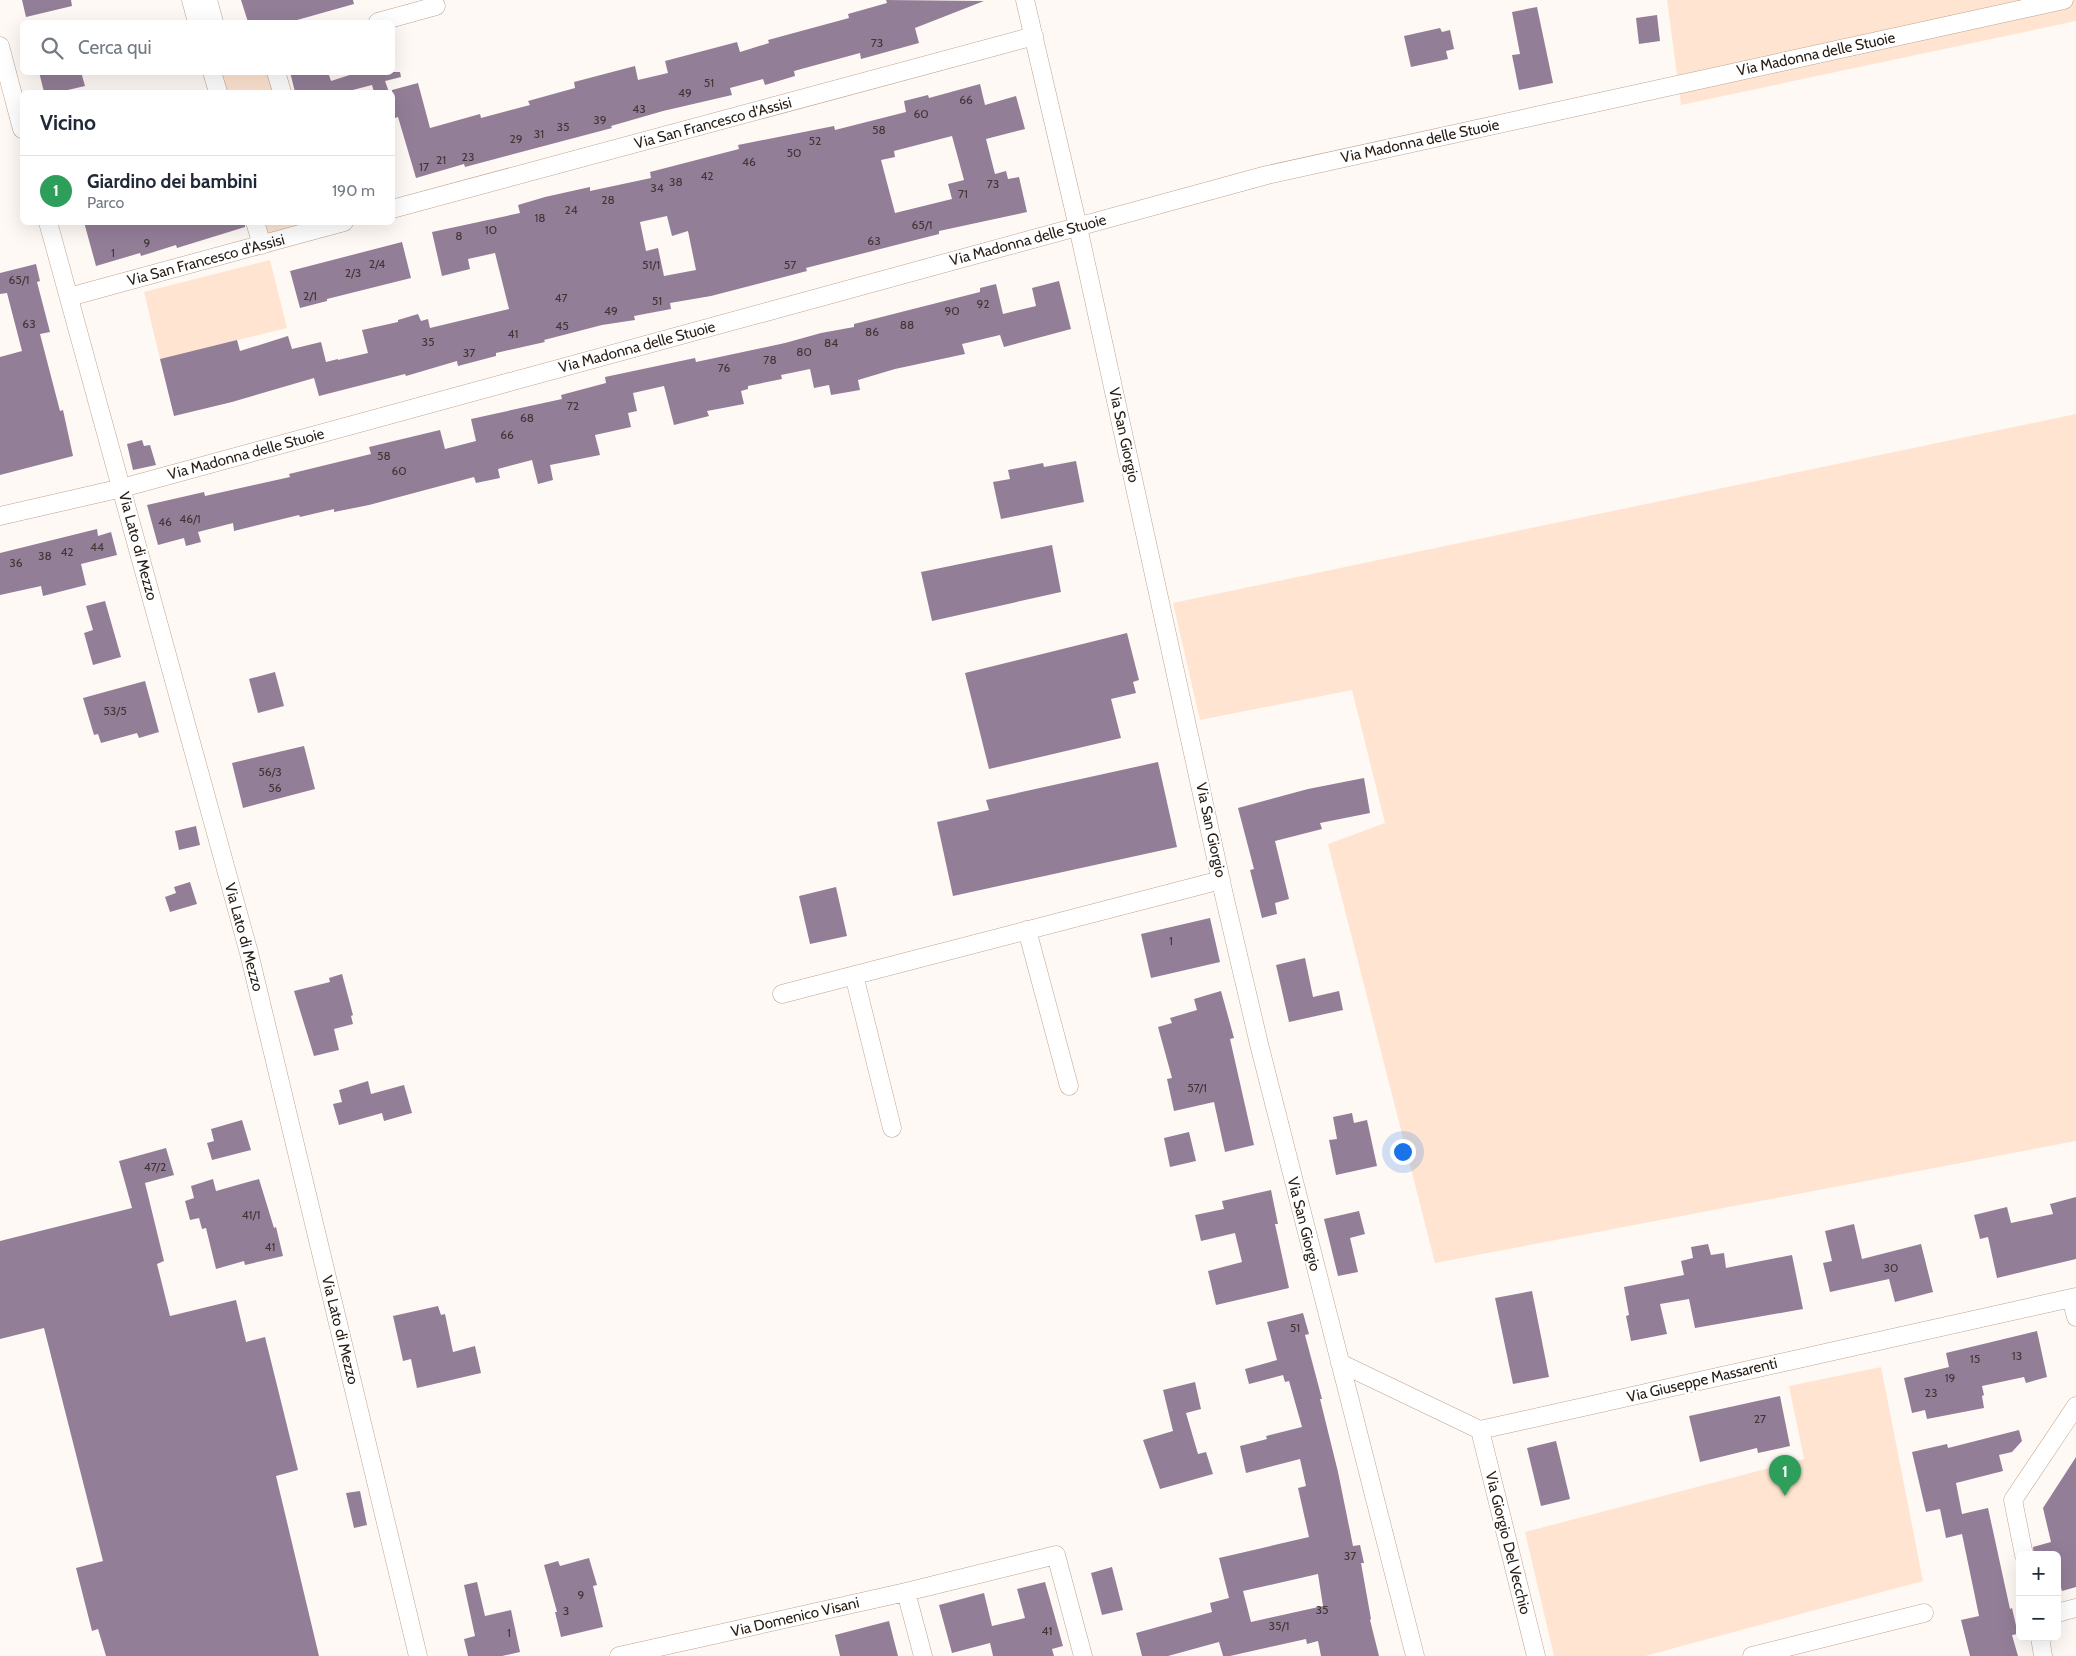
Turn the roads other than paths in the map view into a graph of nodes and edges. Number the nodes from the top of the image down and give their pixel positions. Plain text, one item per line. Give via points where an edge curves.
1 (191, 0) edge
2 (208, 0) edge
3 (1025, 0) edge
4 (2064, 0) edge
5 (436, 6) dead end
6 (196, 20) edge
7 (213, 20) edge
8 (385, 20) edge
9 (1034, 36) junction
10 (0, 46) edge
11 (213, 75) edge
12 (277, 75) edge
13 (217, 90) edge
14 (281, 90) edge
15 (20, 121) edge
16 (395, 208) edge
17 (49, 225) edge
18 (256, 225) edge
19 (320, 226) edge
20 (1078, 227) junction
21 (262, 245) junction
22 (69, 297) junction
23 (122, 488) junction
24 (0, 516) edge
25 (1221, 880) junction
26 (1027, 930) junction
27 (854, 975) junction
28 (782, 994) dead end
29 (1069, 1086) dead end
30 (892, 1128) dead end
31 (2073, 1298) edge
32 (2076, 1317) edge
33 (1340, 1363) junction
34 (2076, 1406) edge
35 (1480, 1430) junction
36 (2023, 1551) edge
37 (906, 1592) junction
38 (2076, 1608) edge
39 (2061, 1612) edge
40 (1924, 1613) dead end
41 (2041, 1641) edge
42 (418, 1656) edge
43 (619, 1656) edge
44 (923, 1656) edge
45 (1083, 1656) edge
46 (1415, 1656) edge
47 (1536, 1656) edge
48 (1752, 1656) edge
49 (2043, 1656) edge

1 - 6 street
2 - 7 street
3 - 9 street, Via San Giorgio
4 - 20 street, Via Madonna delle Stuoie via 1267,175
5 - 8 street
9 - 16 street, Via San Francesco d'Assisi
9 - 20 street, Via San Giorgio
10 - 15 street
11 - 13 street
12 - 14 street
17 - 22 street, Via Lato di Mezzo
18 - 21 street
19 - 21 street, Via San Francesco d'Assisi
20 - 23 street, Via Madonna delle Stuoie
20 - 25 street, Via San Giorgio
21 - 22 street, Via San Francesco d'Assisi
22 - 23 street, Via Lato di Mezzo
23 - 24 street, Via Madonna delle Stuoie
23 - 42 street, Via Lato di Mezzo via 249,953
25 - 26 street
25 - 33 street, Via San Giorgio
26 - 27 street
26 - 29 street
27 - 28 street
27 - 30 street
31 - 32 street
31 - 35 street, Via Giuseppe Massarenti
33 - 35 street
33 - 46 street, Via San Giorgio
34 - 36 street via 2013,1500
35 - 47 street, Via Giorgio Del Vecchio
37 - 43 street, Via Domenico Visani
37 - 44 street
37 - 45 street, Via Domenico Visani via 1056,1556
38 - 39 street
40 - 48 street
41 - 49 street

